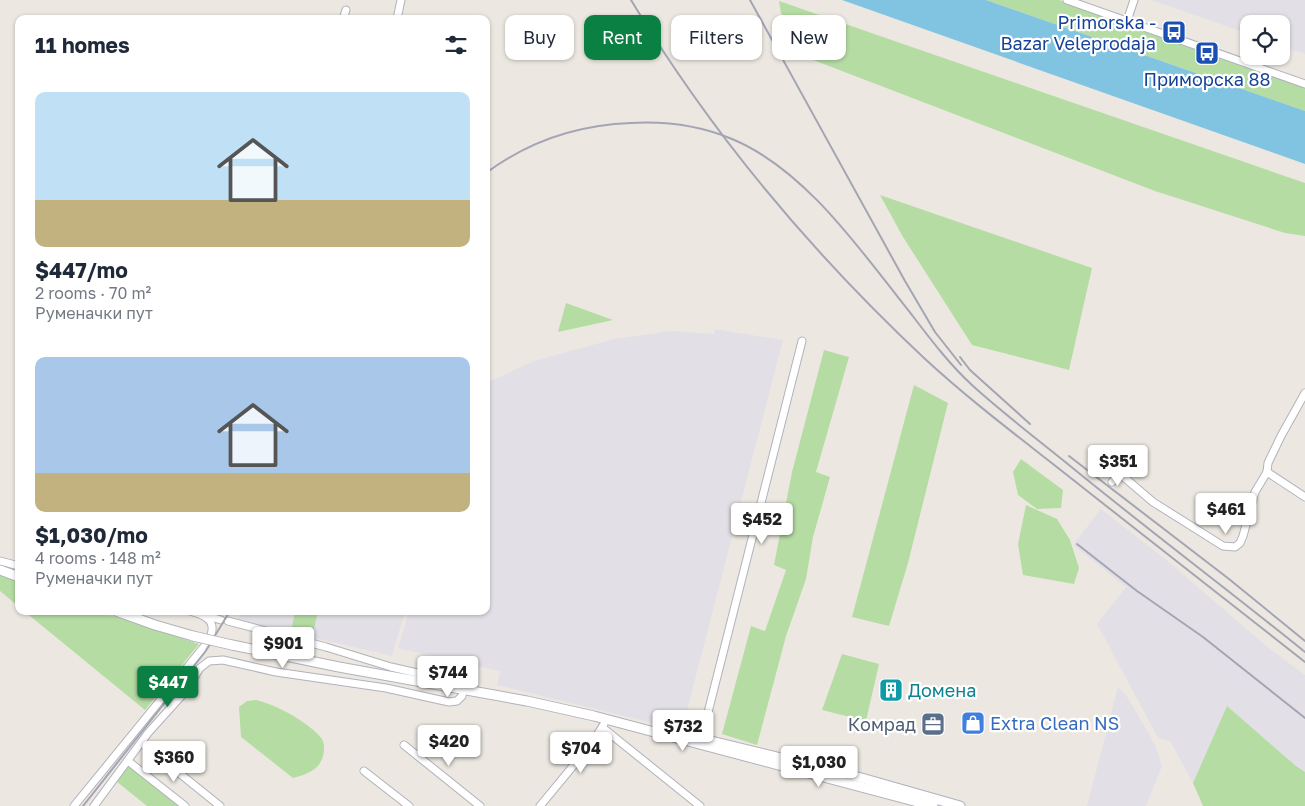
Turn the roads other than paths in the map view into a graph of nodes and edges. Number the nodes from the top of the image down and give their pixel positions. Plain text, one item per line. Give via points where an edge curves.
1 (401, 0) edge
2 (1067, 0) edge
3 (1134, 0) edge
4 (346, 10) dead end
5 (344, 15) edge
6 (398, 15) edge
7 (1127, 21) junction
8 (1305, 84) edge
9 (802, 341) dead end
10 (1305, 392) edge
11 (1098, 455) dead end
12 (1266, 472) junction
13 (1119, 473) junction
14 (1112, 482) dead end
15 (1305, 497) edge
16 (0, 561) edge
17 (15, 565) edge
18 (0, 570) edge
19 (15, 576) edge
20 (127, 615) edge
21 (201, 615) edge
22 (204, 615) edge
23 (464, 688) junction
24 (604, 723) junction
25 (701, 741) junction
26 (142, 743) junction
27 (404, 745) dead end
28 (728, 748) junction
29 (128, 761) junction
30 (364, 771) dead end
31 (74, 806) edge
32 (95, 806) edge
33 (185, 806) edge
34 (220, 806) edge
35 (409, 806) edge
36 (480, 806) edge
37 (540, 806) edge
38 (700, 806) edge
39 (933, 806) edge
40 (960, 806) edge

1 - 6 street
2 - 7 street
3 - 7 street
4 - 5 street
7 - 8 street
9 - 25 street
10 - 12 street
11 - 13 street
12 - 13 street via 1255,492 1243,536 1235,547 1224,546 1153,502
12 - 15 street
13 - 14 street
16 - 17 street
18 - 19 main road
20 - 23 main road, bridge via 232,645
21 - 31 street via 212,625 207,643
22 - 23 street via 461,683 467,671
23 - 24 main road via 527,701
23 - 26 street via 457,702 448,702 386,688 211,660 202,665 185,692 148,732
24 - 25 main road
24 - 37 street
24 - 38 street
25 - 28 main road
26 - 29 street
26 - 34 street
27 - 36 street
28 - 39 main road
28 - 40 main road via 851,776
29 - 32 street
29 - 33 street
30 - 35 street

